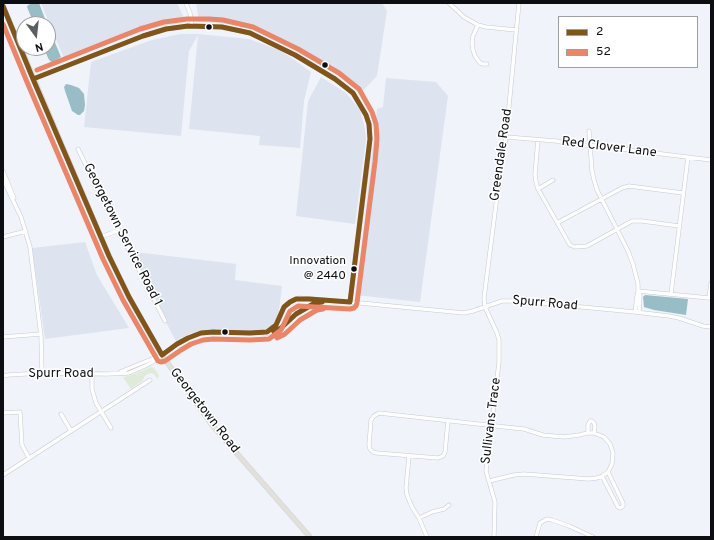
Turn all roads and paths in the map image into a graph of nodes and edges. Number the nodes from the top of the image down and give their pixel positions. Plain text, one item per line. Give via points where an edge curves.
1 (186, 3) edge
2 (449, 3) edge
3 (519, 3) edge
4 (3, 6) edge
5 (478, 25) junction
6 (192, 26) junction
7 (516, 30) junction
8 (487, 64) dead end
9 (33, 79) junction
10 (589, 131) dead end
11 (506, 137) junction
12 (538, 140) junction
13 (590, 146) junction
14 (78, 149) dead end
15 (688, 157) junction
16 (711, 160) edge
17 (3, 173) edge
18 (3, 179) edge
19 (553, 180) dead end
20 (538, 189) junction
21 (683, 193) junction
22 (601, 199) junction
23 (17, 207) junction
24 (557, 223) junction
25 (679, 226) junction
26 (119, 230) junction
27 (617, 230) junction
28 (26, 231) junction
29 (3, 236) edge
30 (101, 237) junction
31 (711, 283) edge
32 (638, 291) junction
33 (671, 294) junction
34 (332, 301) junction
35 (350, 302) junction
36 (485, 307) junction
37 (637, 312) junction
38 (165, 321) dead end
39 (711, 328) edge
40 (250, 333) junction
41 (41, 334) junction
42 (3, 338) edge
43 (162, 355) junction
44 (42, 373) junction
45 (92, 373) junction
46 (3, 376) edge
47 (150, 380) dead end
48 (101, 412) junction
49 (3, 413) edge
50 (61, 414) dead end
51 (448, 421) junction
52 (491, 425) junction
53 (111, 428) dead end
54 (71, 431) junction
55 (588, 433) junction
56 (594, 433) junction
57 (409, 456) junction
58 (29, 458) junction
59 (608, 472) junction
60 (3, 475) edge
61 (602, 476) junction
62 (489, 481) junction
63 (449, 505) dead end
64 (419, 518) junction
65 (310, 537) edge
66 (427, 537) edge
67 (494, 537) edge
68 (536, 537) edge
69 (593, 537) edge

1 - 6 street
2 - 5 street via 464,17
3 - 7 street, Greendale Road
4 - 9 main road, Georgetown Road
5 - 7 street
5 - 8 street via 473,36 473,50 480,62
6 - 9 street via 166,29 143,36
6 - 35 street via 222,27 250,33 295,55 353,92 366,115 370,139
7 - 11 street, Greendale Road
9 - 30 main road, Georgetown Road
10 - 13 street
11 - 12 street, Red Clover Lane
11 - 36 street, Greendale Road via 491,236
12 - 13 street, Red Clover Lane
12 - 20 street via 535,174
13 - 15 street, Red Clover Lane via 600,145
13 - 22 street via 594,180
14 - 26 street, Georgetown Service Road 1
15 - 16 street, Red Clover Lane
15 - 21 street
17 - 23 street
18 - 23 street
19 - 20 street
20 - 24 street
21 - 22 street via 629,186
21 - 25 street
22 - 24 street
22 - 27 street
23 - 28 street
24 - 27 street via 570,245 575,247 587,246
25 - 27 street via 632,221
25 - 33 street
26 - 30 street
26 - 38 street, Georgetown Service Road 1
27 - 32 street via 633,264
28 - 29 street
28 - 41 street
30 - 43 main road, Georgetown Road via 129,297
31 - 33 street via 709,298
32 - 33 street
32 - 37 street
34 - 35 street, Spurr Road
34 - 40 street, Spurr Road via 309,306 272,332
34 - 40 street, Spurr Road via 296,299 284,307 278,321 267,332
35 - 36 street, Spurr Road via 464,313
36 - 37 street, Spurr Road via 510,301
36 - 52 street, Sullivans Trace via 499,340 499,362
37 - 39 street, Spurr Road via 679,318
40 - 43 street, Spurr Road via 201,333 177,344
41 - 42 street
41 - 44 street
43 - 45 street, Spurr Road via 119,373
43 - 65 main road, Georgetown Road via 212,425
44 - 45 street, Spurr Road
44 - 46 street, Spurr Road
45 - 48 street via 93,395
47 - 48 street
48 - 53 street
48 - 54 street
49 - 58 street via 20,412 22,445
50 - 54 street
51 - 52 street
51 - 57 street via 445,452 441,458
51 - 57 street via 378,413 374,416 371,420 370,449 377,453
52 - 55 street via 553,436
52 - 62 street, Sullivans Trace via 486,471
54 - 58 street
55 - 56 street
55 - 56 street via 588,425 592,421 595,426
56 - 59 street via 610,444 613,453
57 - 64 street via 406,488 412,507
58 - 60 street
59 - 61 street
59 - 61 street via 624,506 618,507
61 - 62 street via 589,479 524,474
62 - 67 street, Sullivans Trace via 495,502
63 - 64 street
64 - 66 street
68 - 69 street via 540,523 547,519

